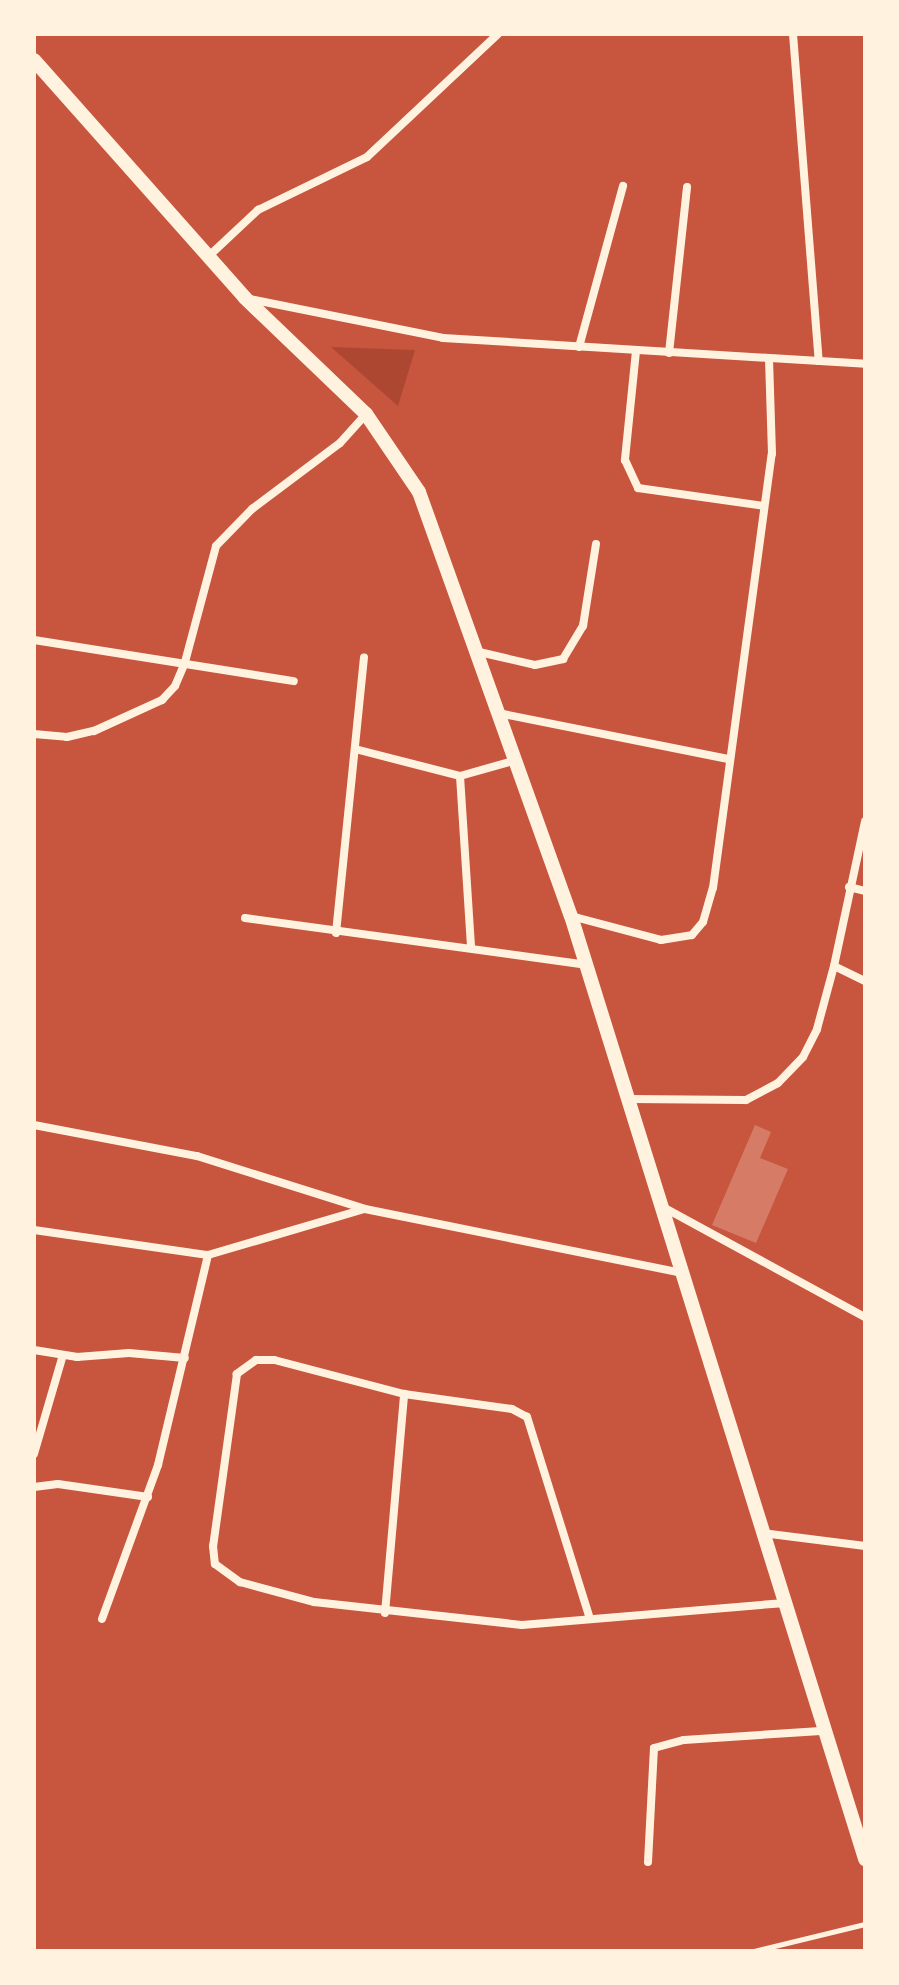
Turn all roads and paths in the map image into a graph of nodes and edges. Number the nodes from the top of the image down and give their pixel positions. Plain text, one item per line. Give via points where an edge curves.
1 (498, 34) edge
2 (793, 34) edge
3 (34, 60) edge
4 (623, 186) dead end
5 (687, 187) dead end
6 (210, 255) junction
7 (245, 298) junction
8 (579, 347) junction
9 (636, 351) junction
10 (669, 353) junction
11 (769, 359) junction
12 (819, 361) junction
13 (865, 364) edge
14 (366, 414) junction
15 (764, 506) junction
16 (596, 544) dead end
17 (34, 640) edge
18 (479, 652) junction
19 (364, 657) dead end
20 (185, 662) junction
21 (294, 681) dead end
22 (497, 713) junction
23 (34, 734) edge
24 (355, 749) junction
25 (729, 759) junction
26 (513, 761) junction
27 (460, 776) junction
28 (865, 821) edge
29 (849, 887) junction
30 (865, 891) edge
31 (571, 916) junction
32 (245, 918) dead end
33 (336, 933) junction
34 (471, 947) junction
35 (587, 965) junction
36 (834, 966) junction
37 (865, 981) edge
38 (630, 1099) junction
39 (34, 1125) edge
40 (661, 1206) junction
41 (365, 1209) junction
42 (34, 1230) edge
43 (208, 1255) junction
44 (682, 1273) junction
45 (865, 1317) edge
46 (34, 1350) edge
47 (63, 1355) junction
48 (185, 1358) junction
49 (404, 1394) junction
50 (34, 1454) edge
51 (34, 1487) edge
52 (148, 1497) junction
53 (761, 1533) junction
54 (865, 1546) edge
55 (782, 1603) junction
56 (385, 1613) junction
57 (102, 1619) dead end
58 (590, 1619) junction
59 (821, 1731) junction
60 (865, 1859) edge
61 (648, 1862) dead end
62 (865, 1924) edge
63 (754, 1951) edge

1 - 6 street via 367,157 258,210
2 - 12 street
3 - 6 street
4 - 8 street
5 - 10 street
6 - 7 street
7 - 8 street via 443,338
7 - 14 street
8 - 9 street
9 - 10 street
9 - 15 street via 625,460 638,488
10 - 11 street
11 - 12 street
11 - 15 street via 772,454
12 - 13 street
14 - 18 street via 419,492
14 - 20 street via 340,443 252,509 216,546
15 - 25 street
16 - 18 street via 583,626 563,659 535,665
17 - 20 street
18 - 22 street
19 - 24 street
20 - 21 street
20 - 23 street via 162,700 94,731 67,737
22 - 25 street
22 - 26 street
24 - 27 street
24 - 33 street
25 - 31 street via 713,888 703,922 692,935 661,940
26 - 27 street
26 - 31 street
27 - 34 street
28 - 29 street
29 - 30 street
29 - 36 street
31 - 35 street
32 - 33 street
33 - 34 street
34 - 35 street
35 - 38 street
36 - 37 street
36 - 38 street via 811,1044 766,1091 746,1100
38 - 40 street
39 - 41 street via 197,1156
40 - 44 street
40 - 45 street
41 - 43 street
41 - 44 street
42 - 43 street
43 - 48 street
44 - 53 street
46 - 47 street
47 - 48 street
47 - 50 street
48 - 52 street
49 - 56 street
49 - 56 street via 274,1360 244,1365 233,1386 214,1522 215,1564 224,1575 314,1602
49 - 58 street via 512,1409 527,1417
51 - 52 street via 58,1484
52 - 57 street
53 - 54 street
53 - 55 street
55 - 58 street
55 - 59 street
56 - 58 street via 522,1625
59 - 60 street
59 - 61 street via 684,1740 654,1748
62 - 63 path

